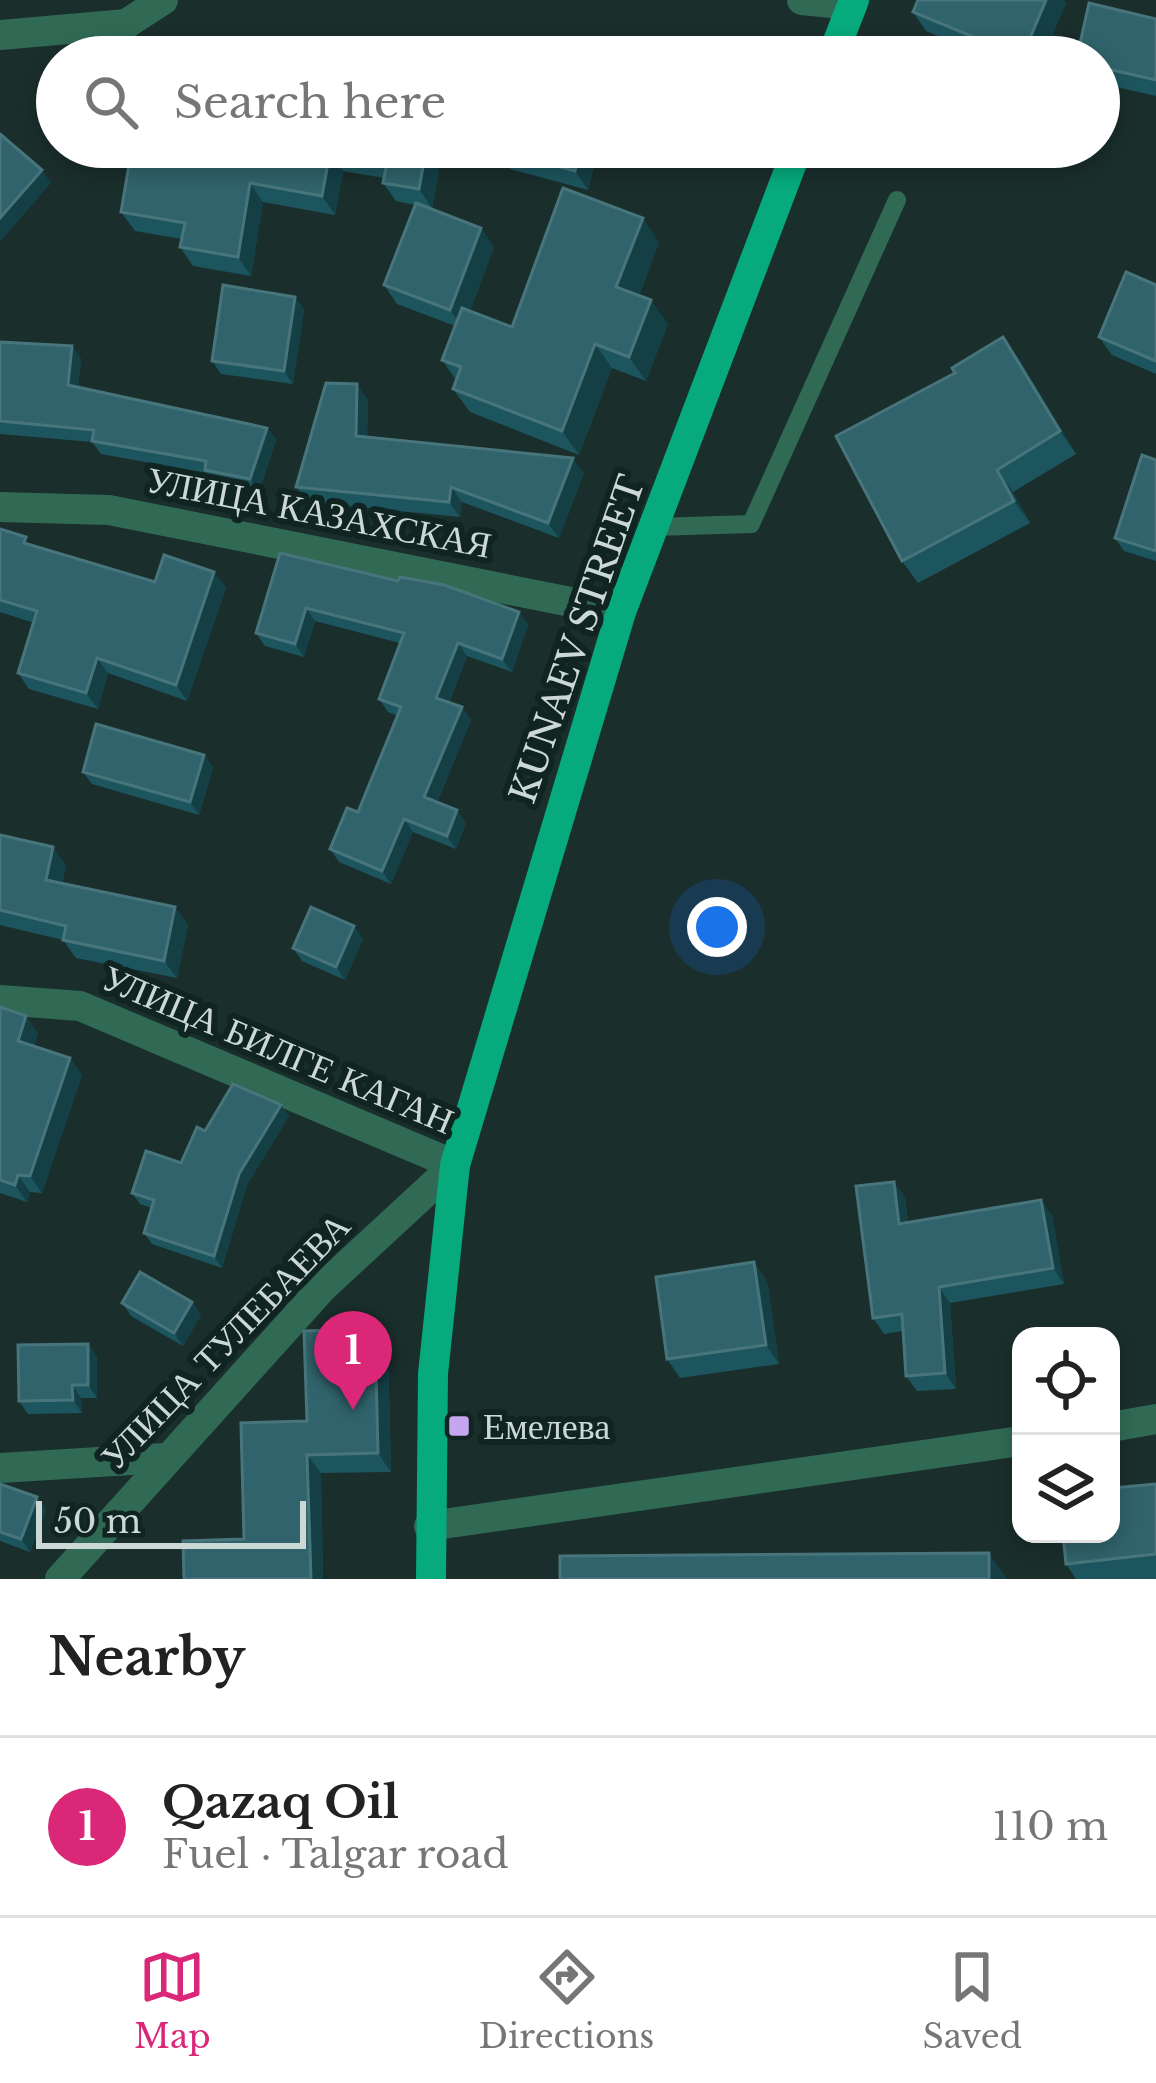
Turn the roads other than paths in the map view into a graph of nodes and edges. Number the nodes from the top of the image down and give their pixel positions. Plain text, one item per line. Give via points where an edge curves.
1 (163, 0) edge
2 (802, 0) edge
3 (853, 2) edge
4 (0, 35) edge
5 (840, 36) edge
6 (790, 168) edge
7 (897, 200) dead end
8 (0, 507) edge
9 (655, 527) junction
10 (621, 612) junction
11 (0, 1000) edge
12 (455, 1165) junction
13 (1156, 1419) edge
14 (1120, 1425) edge
15 (1012, 1442) edge
16 (164, 1458) junction
17 (0, 1468) edge
18 (429, 1526) junction
19 (60, 1579) edge
20 (430, 1579) edge

1 - 4 street via 126,24
2 - 3 street
3 - 5 main road
6 - 9 main road, KUNAEV STREET
7 - 9 lane via 751,524
8 - 10 street, УЛИЦА КАЗАХСКАЯ via 110,510
9 - 10 main road, KUNAEV STREET
10 - 12 main road, KUNAEV STREET
11 - 12 street, УЛИЦА БИЛГЕ КАГАН via 80,1006
12 - 16 street, УЛИЦА ТУЛЕБАЕВА via 323,1287
12 - 18 main road, KUNAEV STREET via 433,1374
13 - 14 street
15 - 18 street
16 - 17 street
16 - 19 street, УЛИЦА ТУЛЕБАЕВА
18 - 20 main road, KUNAEV STREET

